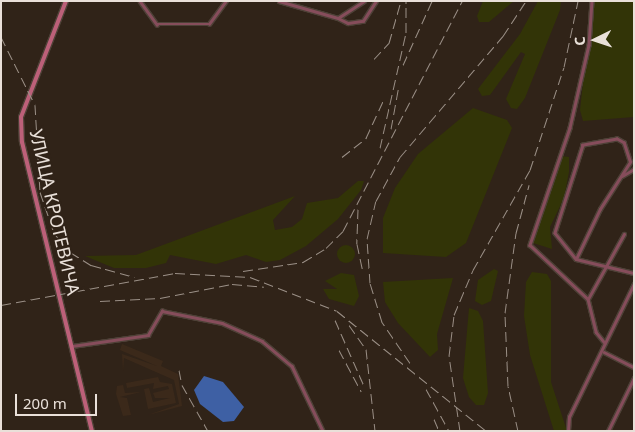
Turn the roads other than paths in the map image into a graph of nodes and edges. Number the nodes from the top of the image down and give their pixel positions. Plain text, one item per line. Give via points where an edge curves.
1 (66, 1) edge
2 (140, 1) edge
3 (226, 1) edge
4 (279, 1) edge
5 (364, 1) edge
6 (376, 1) edge
7 (592, 1) edge
8 (338, 18) junction
9 (634, 169) edge
10 (620, 176) junction
11 (624, 234) dead end
12 (576, 258) junction
13 (608, 268) junction
14 (634, 272) edge
15 (634, 284) edge
16 (588, 299) junction
17 (605, 343) junction
18 (72, 346) junction
19 (603, 352) junction
20 (634, 367) edge
21 (634, 378) edge
22 (92, 431) edge
23 (323, 431) edge
24 (568, 431) edge
25 (608, 431) edge

1 - 18 street, УЛИЦА КРОТЕВИЧА via 21,116 22,142
2 - 3 street via 157,24 209,24
4 - 8 street
5 - 8 street
6 - 8 street via 363,22 348,24
7 - 16 street via 589,45 570,128 530,242
9 - 10 street
10 - 12 street
10 - 12 street via 630,162 624,143 617,139 583,145 555,233
11 - 13 street
12 - 13 street
13 - 14 street
13 - 16 street
15 - 17 street
16 - 17 street via 596,332
17 - 19 street
18 - 22 street, УЛИЦА КРОТЕВИЧА
18 - 23 street via 148,335 162,311 222,323 262,341 292,366
19 - 20 street
19 - 24 street via 569,417
21 - 25 street

